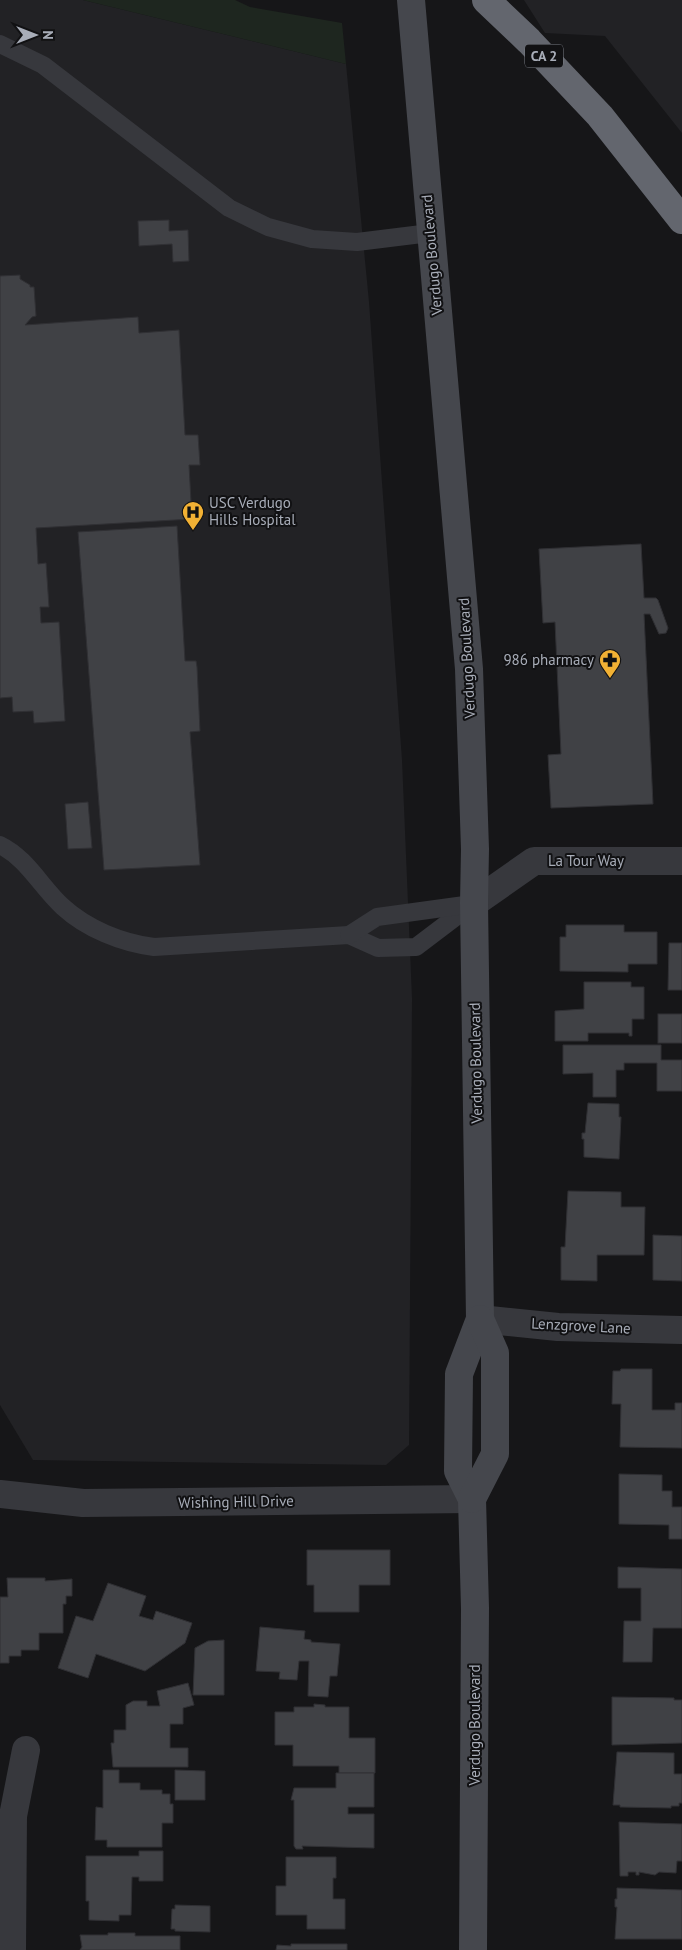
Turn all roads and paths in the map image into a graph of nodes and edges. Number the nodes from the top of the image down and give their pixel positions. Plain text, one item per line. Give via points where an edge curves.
1 (411, 0) edge
2 (486, 0) edge
3 (0, 44) edge
4 (682, 220) edge
5 (430, 233) junction
6 (0, 845) edge
7 (682, 861) edge
8 (474, 903) junction
9 (349, 935) junction
10 (480, 1319) junction
11 (682, 1330) edge
12 (0, 1494) edge
13 (472, 1499) junction
14 (26, 1750) dead end
15 (12, 1950) edge
16 (473, 1950) edge

1 - 5 main road, Verdugo Boulevard
2 - 4 highway, CA 2 via 600,116
3 - 5 lane via 43,65 229,208 268,227 312,239 357,242
5 - 8 main road, Verdugo Boulevard via 469,669
6 - 9 lane via 14,852 63,908 105,934 129,944 154,947
7 - 8 street, La Tour Way via 534,861
8 - 9 lane via 377,917
8 - 9 lane via 416,948 378,948
8 - 10 main road, Verdugo Boulevard
10 - 11 street, Lenzgrove Lane via 558,1327
10 - 13 main road, Verdugo Boulevard via 459,1374 458,1471
10 - 13 main road, Verdugo Boulevard via 495,1353 495,1454
12 - 13 street, Wishing Hill Drive via 83,1503
13 - 16 main road, Verdugo Boulevard via 475,1608
14 - 15 street via 13,1816

